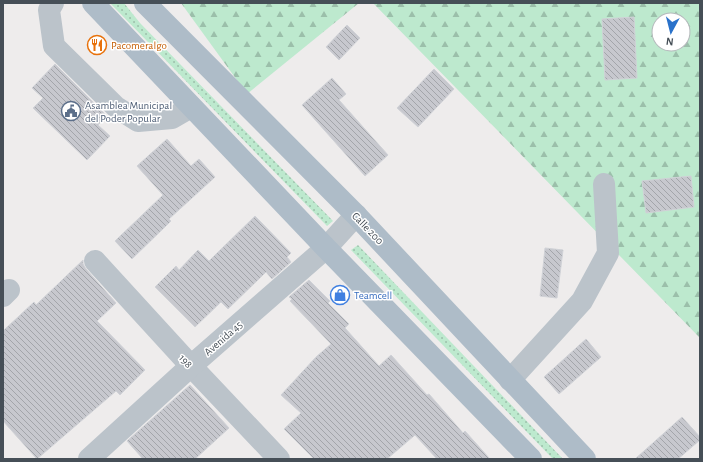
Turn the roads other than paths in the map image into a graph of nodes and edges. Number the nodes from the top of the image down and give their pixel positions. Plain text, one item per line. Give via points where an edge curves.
1 (53, 3) edge
2 (92, 3) edge
3 (145, 3) edge
4 (192, 107) junction
5 (604, 184) dead end
6 (356, 215) junction
7 (326, 248) junction
8 (95, 261) dead end
9 (191, 366) junction
10 (510, 380) junction
11 (89, 459) edge
12 (279, 459) edge
13 (531, 459) edge
14 (585, 459) edge

1 - 4 street via 50,10 54,46 116,108 138,121 172,118
2 - 4 main road
3 - 6 main road, Calle 200
4 - 7 main road
5 - 10 street via 608,253 582,302
6 - 7 street, Avenida 45
6 - 10 main road, Calle 200
7 - 9 street, Avenida 45
7 - 13 main road
8 - 9 street, 198
9 - 11 street, Avenida 45
9 - 12 street, 198
10 - 14 main road, Calle 200

